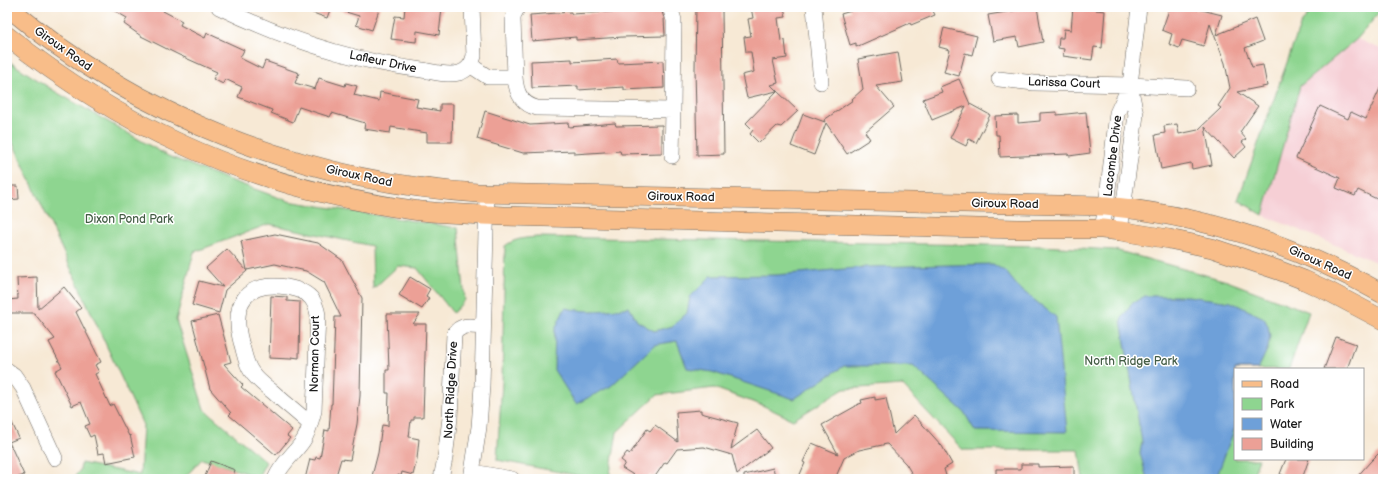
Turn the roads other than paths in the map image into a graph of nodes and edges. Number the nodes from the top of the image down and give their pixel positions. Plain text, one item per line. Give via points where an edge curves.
1 (8, 7) edge
2 (219, 7) edge
3 (472, 7) edge
4 (518, 7) edge
5 (670, 7) edge
6 (814, 7) edge
7 (1139, 7) edge
8 (243, 12) edge
9 (7, 36) edge
10 (470, 65) junction
11 (515, 77) junction
12 (999, 79) dead end
13 (821, 82) dead end
14 (1130, 85) junction
15 (1187, 88) dead end
16 (673, 110) junction
17 (672, 156) dead end
18 (487, 193) junction
19 (1115, 207) junction
20 (486, 215) junction
21 (1111, 230) junction
22 (1383, 294) edge
23 (1383, 320) edge
24 (483, 327) junction
25 (7, 370) edge
26 (310, 424) junction
27 (55, 458) dead end
28 (472, 475) edge
29 (275, 479) edge
30 (441, 479) edge
31 (512, 479) edge

1 - 18 main road, Giroux Road via 96,72 180,118 227,138 306,164 353,176 440,190
2 - 8 street, Lafleur Drive
3 - 10 street via 474,56
4 - 11 street via 513,19
5 - 16 street via 674,20
6 - 13 street
7 - 14 street, Lacombe Drive
8 - 10 street, Lafleur Drive via 278,33 386,64 452,74 461,72
9 - 20 main road, Giroux Road via 49,68 96,98 182,145 220,160 261,175 342,197 414,210
10 - 11 street via 488,77
11 - 16 street via 516,86 523,100 537,108
12 - 14 street, Larissa Court via 1034,83
14 - 15 street
14 - 19 street, Lacombe Drive via 1136,115
16 - 17 street
18 - 19 main road, Giroux Road
18 - 20 street
19 - 21 street, Lacombe Drive
19 - 22 main road, Giroux Road via 1232,229 1334,268
20 - 21 main road, Giroux Road
20 - 24 street
21 - 23 main road, Giroux Road via 1212,248 1272,267 1328,291
24 - 28 street via 479,427
24 - 30 street, North Ridge Drive via 463,326 454,334 450,418
25 - 27 street via 23,388
26 - 26 street, Norman Court via 314,411 318,315 316,308 311,298 295,289 264,286 244,299 238,311 239,335 248,365 256,377
26 - 29 street, Norman Court via 304,439
28 - 31 street

